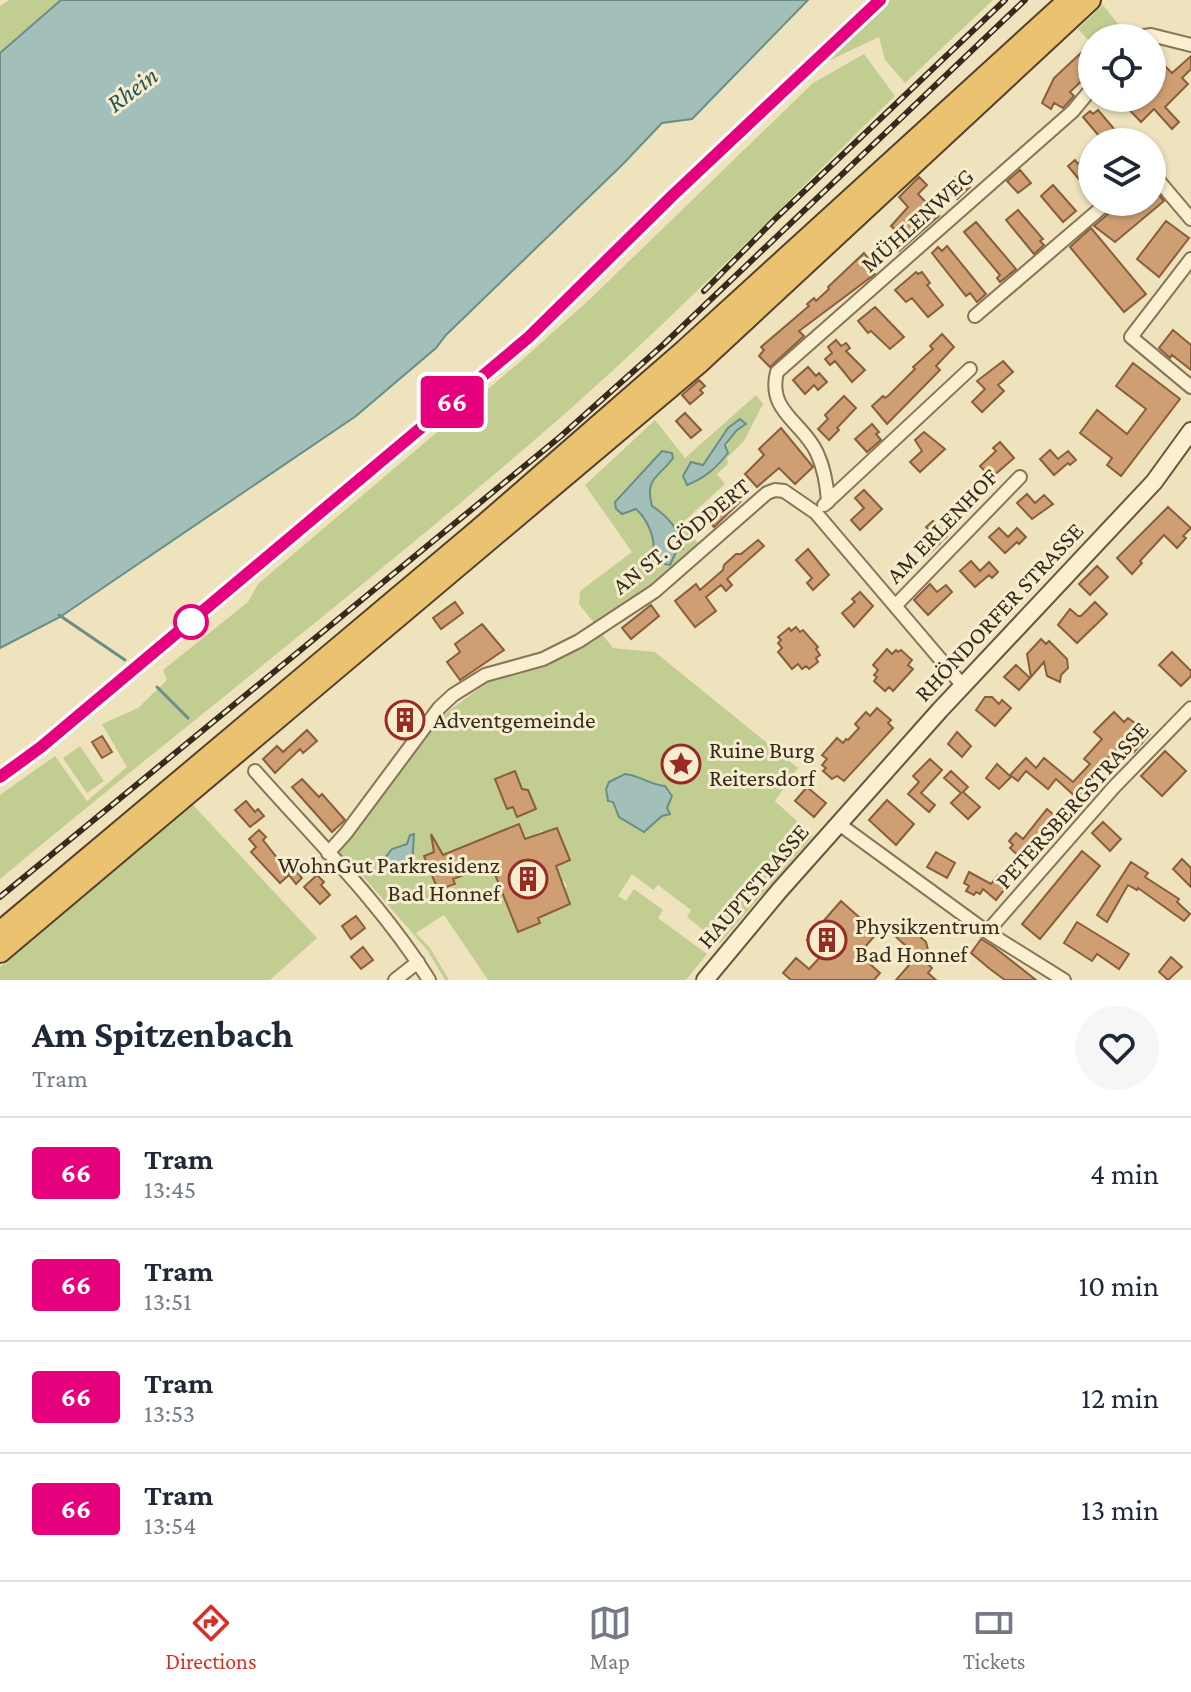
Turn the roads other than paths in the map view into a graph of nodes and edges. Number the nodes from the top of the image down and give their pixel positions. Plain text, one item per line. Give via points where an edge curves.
1 (1069, 0) edge
2 (1090, 0) edge
3 (1166, 39) edge
4 (1191, 45) edge
5 (1078, 105) edge
6 (1166, 190) edge
7 (1092, 216) edge
8 (1191, 219) edge
9 (1191, 259) edge
10 (975, 316) dead end
11 (970, 369) dead end
12 (1191, 387) edge
13 (1191, 431) edge
14 (1020, 477) dead end
15 (828, 502) junction
16 (816, 513) junction
17 (895, 606) junction
18 (964, 687) junction
19 (1191, 708) edge
20 (255, 771) dead end
21 (839, 824) junction
22 (328, 853) junction
23 (0, 932) edge
24 (987, 932) junction
25 (0, 952) edge
26 (418, 962) junction
27 (1061, 979) edge
28 (395, 980) edge
29 (429, 980) edge
30 (705, 980) edge

1 - 23 highway via 685,350
2 - 25 highway via 700,362
3 - 4 street
5 - 15 street, MÜHLENWEG via 777,372 774,385 780,406 816,450
6 - 8 street
7 - 10 street
9 - 12 street via 1131,337
11 - 15 street
13 - 18 main road, RHÖNDORFER STRASSE via 1154,482
14 - 17 street, AM ERLENHOF
15 - 16 street
16 - 17 street, AN ST. GÖDDERT
16 - 22 street, AN ST. GÖDDERT via 784,491 767,493 655,591 579,641 543,659 485,675 453,695
17 - 18 street, AN ST. GÖDDERT
18 - 21 main road, RHÖNDORFER STRASSE
19 - 24 street, PETERSBERGSTRASSE
20 - 22 street
21 - 24 street
21 - 30 main road, HAUPTSTRASSE
22 - 26 street
24 - 27 street
26 - 28 street
26 - 29 street

